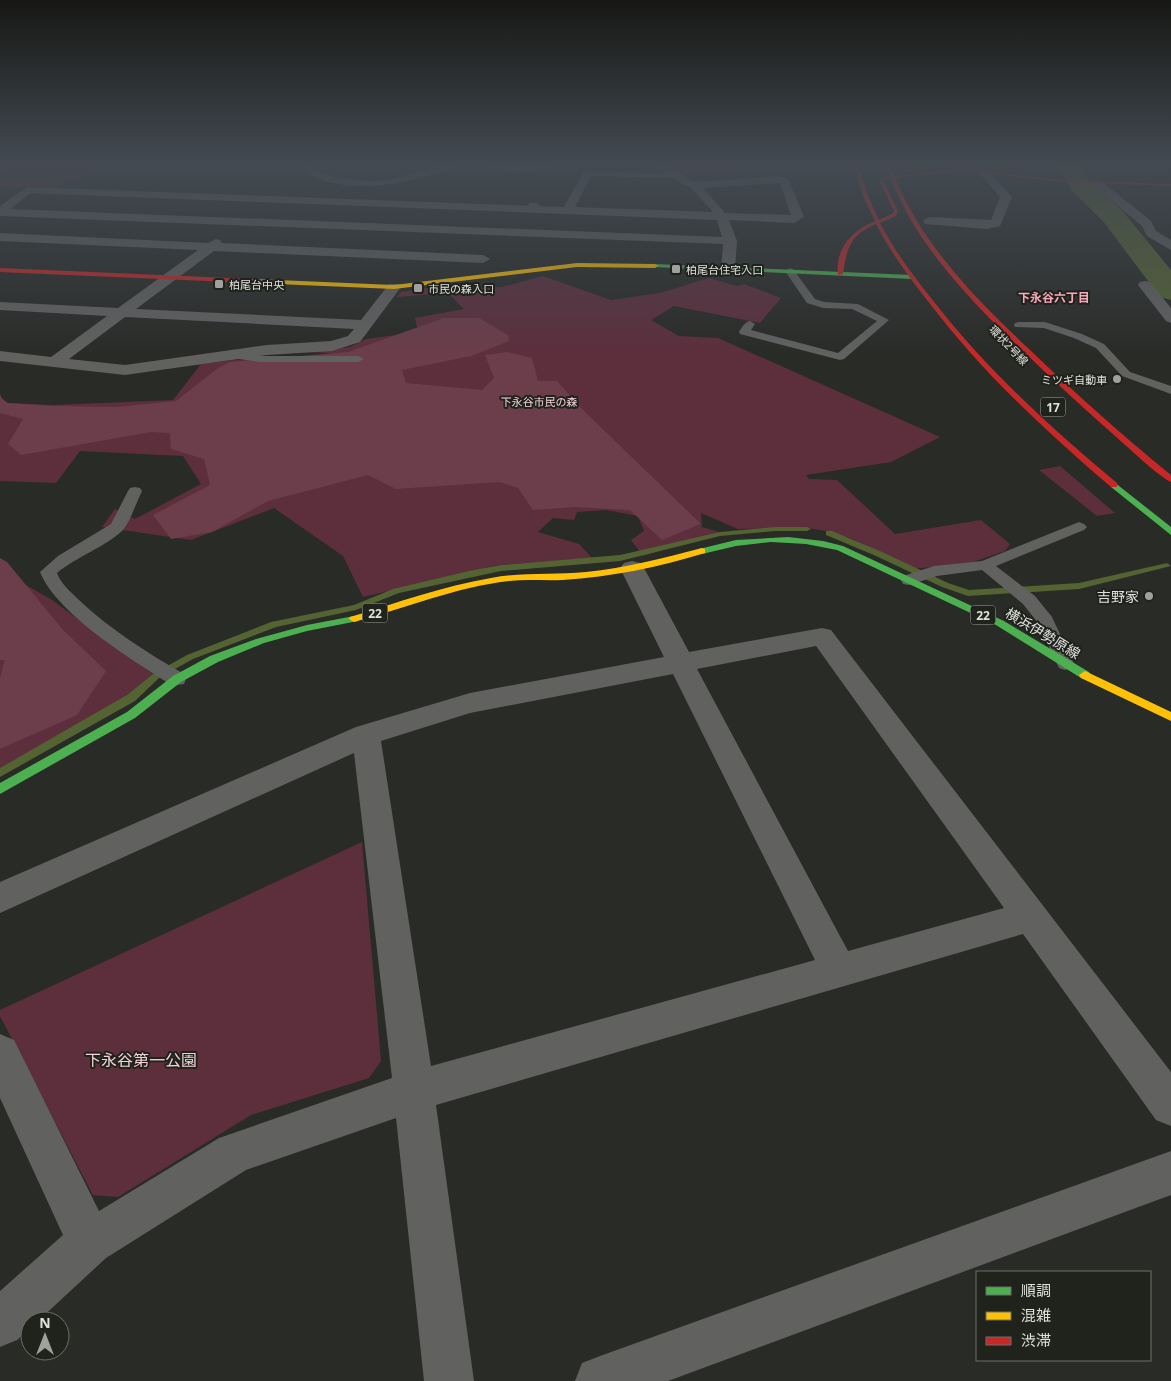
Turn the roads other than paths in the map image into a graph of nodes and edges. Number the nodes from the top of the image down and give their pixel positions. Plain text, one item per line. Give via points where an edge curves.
1 (237, 227) edge
2 (384, 227) edge
3 (503, 227) edge
4 (727, 227) edge
5 (863, 227) edge
6 (880, 227) edge
7 (916, 227) edge
8 (934, 227) edge
9 (1149, 227) edge
10 (500, 232) junction
11 (939, 234) dead end
12 (0, 237) edge
13 (731, 241) junction
14 (1171, 246) edge
15 (211, 247) junction
16 (483, 258) junction
17 (728, 268) junction
18 (0, 270) edge
19 (790, 272) junction
20 (840, 274) junction
21 (477, 277) junction
22 (912, 277) junction
23 (169, 278) junction
24 (1146, 285) dead end
25 (394, 287) junction
26 (0, 306) edge
27 (122, 313) junction
28 (1171, 318) edge
29 (1016, 321) joint
30 (750, 324) dead end
31 (366, 325) junction
32 (1032, 337) dead end
33 (231, 355) junction
34 (0, 356) edge
35 (358, 359) dead end
36 (54, 362) junction
37 (1171, 390) edge
38 (1171, 479) edge
39 (135, 491) dead end
40 (1079, 528) dead end
41 (1171, 532) edge
42 (985, 566) junction
43 (632, 568) junction
44 (909, 580) junction
45 (682, 662) junction
46 (1065, 664) junction
47 (168, 673) junction
48 (1171, 717) edge
49 (366, 735) junction
50 (0, 790) edge
51 (0, 898) edge
52 (1029, 916) junction
53 (839, 971) junction
54 (2, 1062) edge
55 (414, 1091) junction
56 (1171, 1105) edge
57 (1171, 1173) edge
58 (90, 1242) junction
59 (0, 1323) edge
60 (449, 1381) edge
61 (600, 1381) edge

1 - 15 street
2 - 10 street
3 - 10 street
4 - 13 street
5 - 20 main road via 848,237 842,252
6 - 22 main road
7 - 38 main road, 環状2号線 / 17 via 924,242 990,316 1061,384
8 - 11 main road
9 - 14 street via 1151,233
10 - 13 street
10 - 16 street
12 - 15 street
13 - 17 street
15 - 16 street
15 - 23 street
16 - 21 street via 474,274
17 - 19 main road
17 - 21 main road via 577,265
18 - 23 main road
19 - 20 main road
19 - 30 lane via 811,301 823,305 854,306 884,320 840,357 744,332
20 - 22 main road
21 - 25 main road
22 - 41 main road via 986,366 1049,427
23 - 25 main road
23 - 27 street
24 - 28 street
25 - 31 street
26 - 27 street
27 - 31 street
27 - 36 street
29 - 32 main road
29 - 37 lane via 1045,325 1078,336 1100,346 1126,374
31 - 33 street via 346,343
33 - 35 lane via 260,359
33 - 36 street via 125,370
34 - 36 street
39 - 47 lane via 117,527 48,572 53,584 87,617 128,650
40 - 42 lane
42 - 44 lane via 934,571
42 - 46 lane via 1029,600 1046,621
43 - 44 main road, 横浜伊勢原線 / 22 via 671,561 722,545 786,538 816,540 840,548
43 - 45 street
43 - 47 main road, 22 via 570,576 510,578 465,586 352,620 260,641 214,660
44 - 46 main road, 横浜伊勢原線 / 22 via 1000,623
45 - 49 street via 470,703
45 - 52 street via 822,636
45 - 53 street
46 - 48 main road, 横浜伊勢原線 / 22
47 - 50 main road, 22 via 131,716
49 - 51 street
49 - 55 street
52 - 53 street
52 - 56 street
53 - 55 street
54 - 58 street
55 - 58 street via 234,1153
55 - 60 street
57 - 61 street
58 - 59 street

